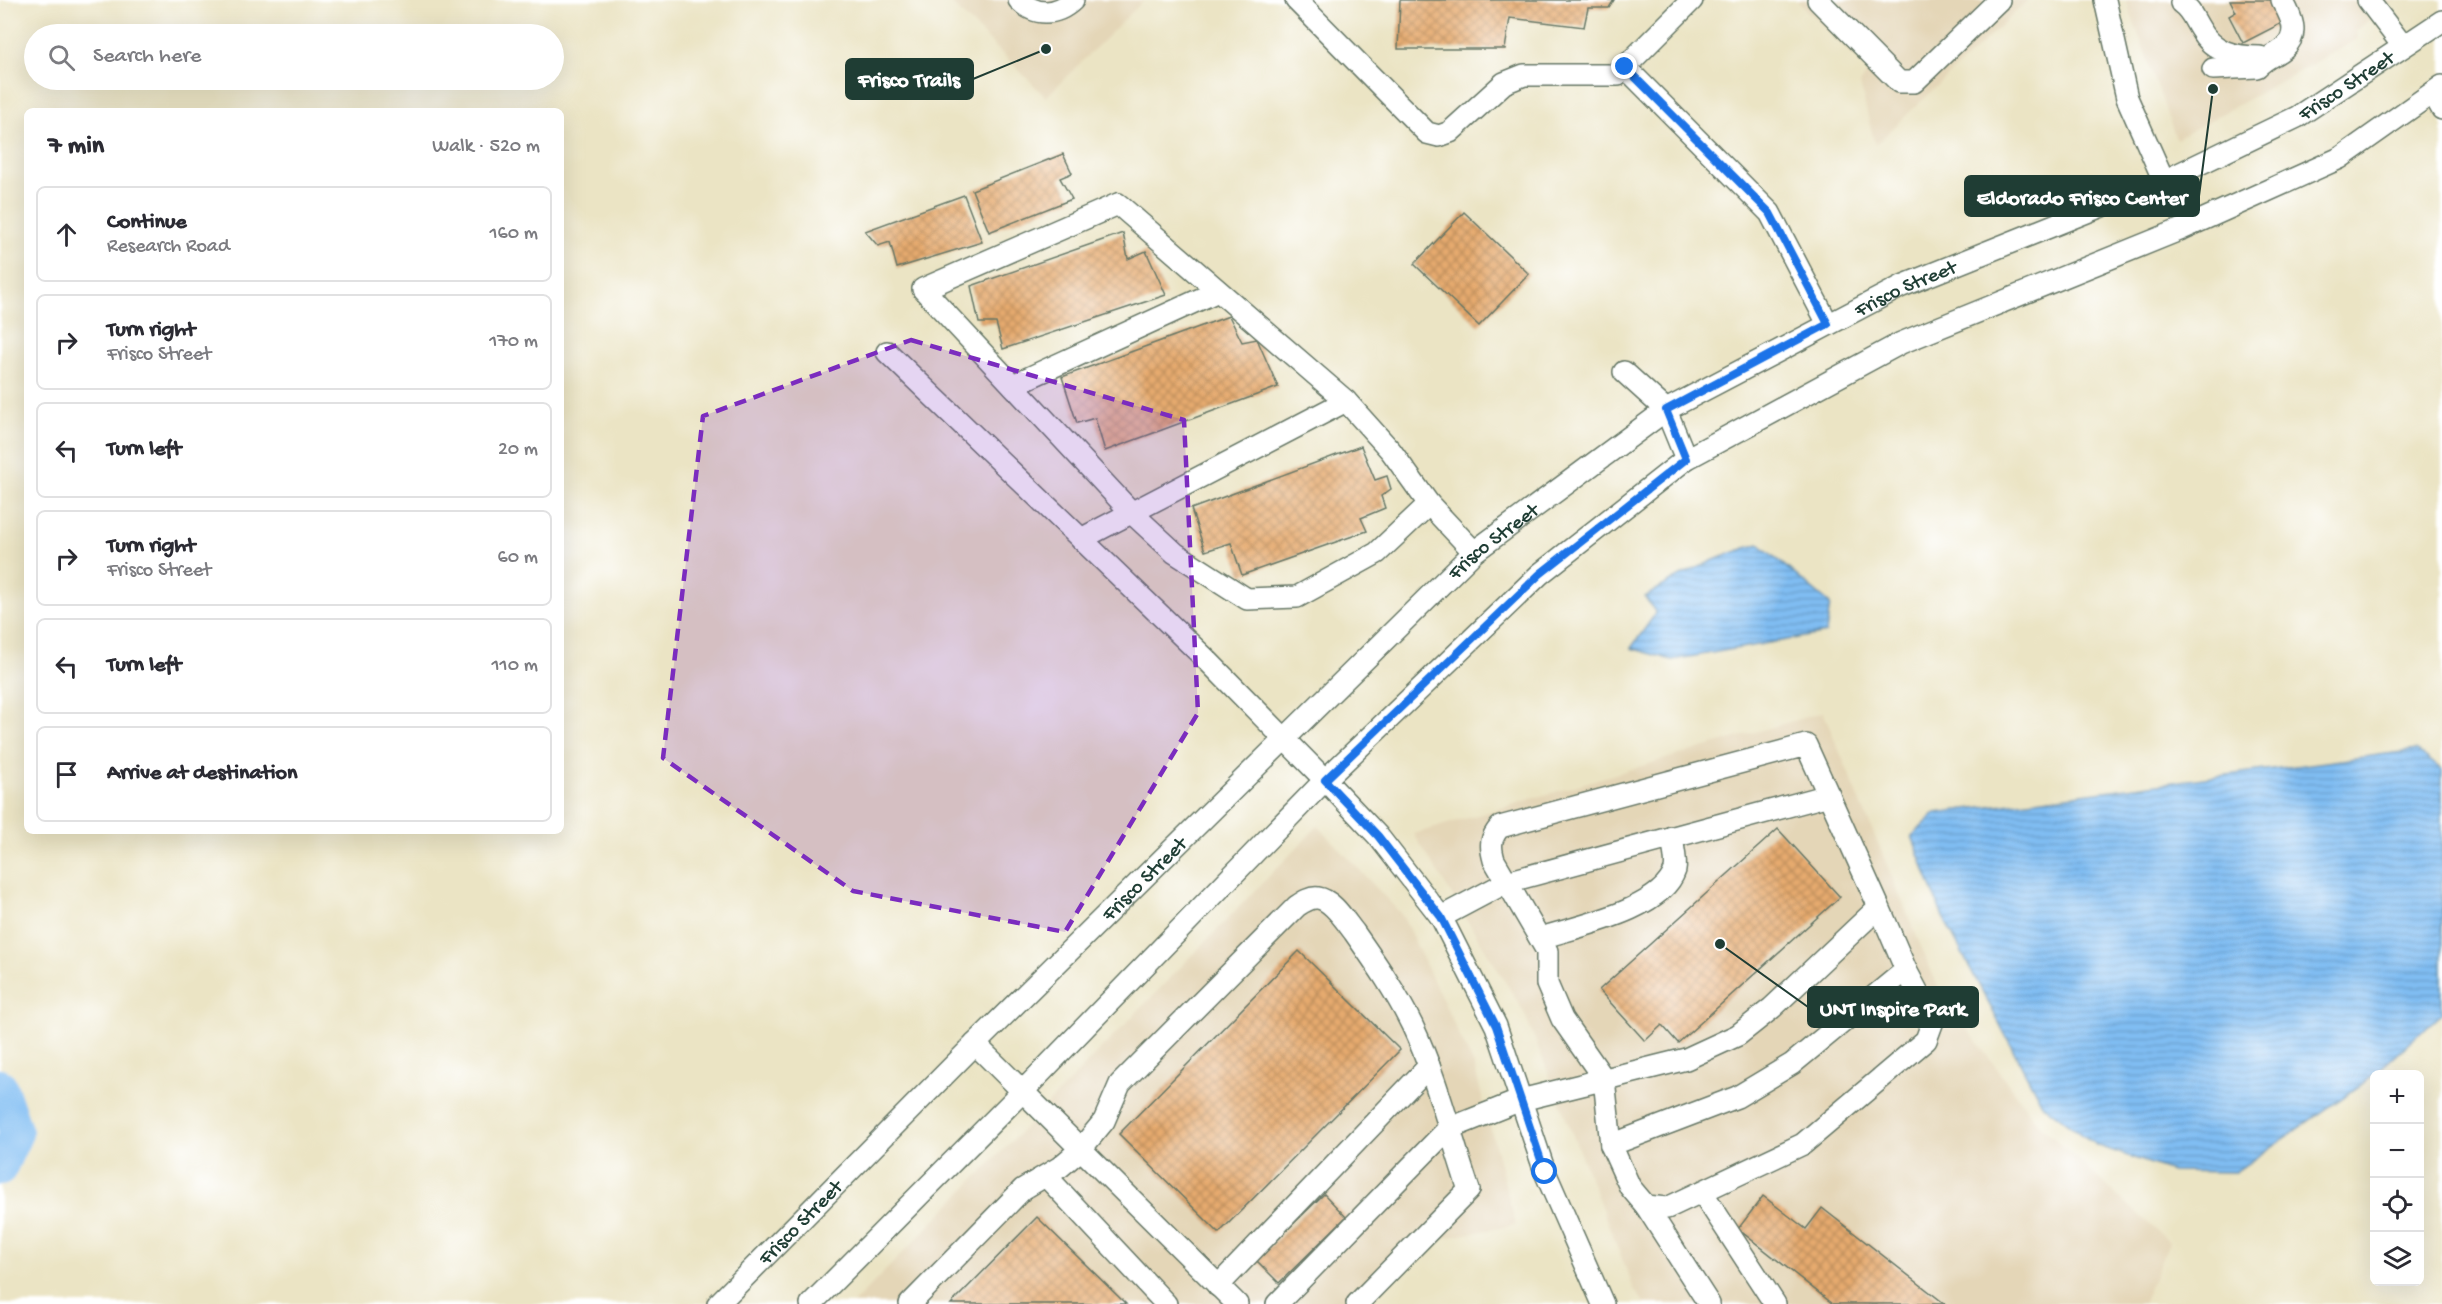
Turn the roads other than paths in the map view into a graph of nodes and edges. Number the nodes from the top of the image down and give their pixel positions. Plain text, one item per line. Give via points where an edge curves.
1 (1019, 0) edge
2 (1073, 0) edge
3 (1296, 0) edge
4 (1692, 0) edge
5 (1818, 0) edge
6 (1998, 0) edge
7 (2105, 0) edge
8 (2282, 0) edge
9 (2368, 0) edge
10 (2181, 3) dead end
11 (2442, 21) edge
12 (2403, 46) junction
13 (2266, 57) junction
14 (1625, 67) junction
15 (2213, 69) dead end
16 (2439, 96) edge
17 (2164, 181) junction
18 (1218, 291) junction
19 (1828, 324) junction
20 (887, 352) dead end
21 (1624, 372) dead end
22 (1013, 385) junction
23 (1346, 401) junction
24 (1666, 410) junction
25 (1686, 459) junction
26 (1429, 504) junction
27 (1132, 513) junction
28 (1081, 539) junction
29 (1474, 552) junction
30 (1283, 740) junction
31 (1325, 780) junction
32 (1829, 795) junction
33 (1672, 837) junction
34 (1507, 882) junction
35 (1879, 907) junction
36 (1441, 917) junction
37 (1541, 939) junction
38 (1906, 970) junction
39 (975, 1044) junction
40 (1429, 1066) junction
41 (1604, 1079) junction
42 (1022, 1092) junction
43 (1521, 1100) junction
44 (1448, 1129) junction
45 (1611, 1145) junction
46 (1080, 1150) junction
47 (1046, 1176) junction
48 (1702, 1192) junction
49 (1646, 1206) junction
50 (1218, 1286) junction
51 (718, 1304) edge
52 (811, 1304) edge
53 (910, 1304) edge
54 (1166, 1304) edge
55 (1237, 1304) edge
56 (1277, 1304) edge
57 (1357, 1304) edge
58 (1603, 1304) edge
59 (1709, 1304) edge
60 (1775, 1304) edge

1 - 2 street via 1027,8 1048,14
3 - 14 street via 1427,133 1439,136 1450,132 1504,83 1524,75 1618,75
4 - 14 street
5 - 6 street via 1899,82 1914,82
7 - 17 street via 2127,98
8 - 13 street via 2293,21 2293,35 2285,47
9 - 12 street
10 - 13 street via 2190,10 2205,38 2223,52 2243,58
11 - 12 street, Frisco Street
12 - 17 street, Frisco Street via 2297,117
13 - 15 street via 2257,67
14 - 19 street via 1770,213
16 - 25 street via 2340,158 2182,229 1901,343
17 - 19 street, Frisco Street via 1902,286
18 - 22 street
18 - 22 street via 1118,204 923,289
18 - 23 street
19 - 24 street, Frisco Street
20 - 28 street
21 - 24 street
22 - 27 street
23 - 26 street via 1391,451
23 - 27 street
24 - 25 street
24 - 29 street, Frisco Street
25 - 31 street via 1540,574
26 - 27 street via 1377,553 1297,597 1246,599 1175,554
26 - 29 street
27 - 28 street
28 - 30 street via 1209,662
29 - 30 street, Frisco Street
30 - 31 street
30 - 39 street, Frisco Street
31 - 36 street via 1378,836
31 - 42 street
32 - 33 street
32 - 34 street via 1806,745 1512,822 1492,835 1494,860
32 - 35 street
33 - 34 street
33 - 37 street via 1676,867 1661,892 1641,906
34 - 36 street
34 - 37 street
35 - 38 street
35 - 41 street via 1738,1035 1686,1059
36 - 43 street via 1496,1026
37 - 41 street via 1547,951 1551,995 1562,1019
38 - 45 street via 1792,1064 1746,1091
38 - 48 street via 1933,1021 1926,1040 1803,1144
39 - 42 street
39 - 51 street, Frisco Street
40 - 44 street
40 - 46 street via 1412,1025 1380,968 1340,914 1325,901 1308,899 1120,1084 1104,1120
40 - 50 street
41 - 43 street
41 - 45 street
42 - 46 street
42 - 52 street
43 - 44 street
43 - 58 street via 1545,1172
44 - 56 street
44 - 57 street via 1469,1190
45 - 49 street via 1630,1187
46 - 47 street
46 - 50 street
47 - 53 street via 1023,1189
47 - 54 street
48 - 49 street via 1667,1208
48 - 60 street
49 - 59 street
50 - 55 street

